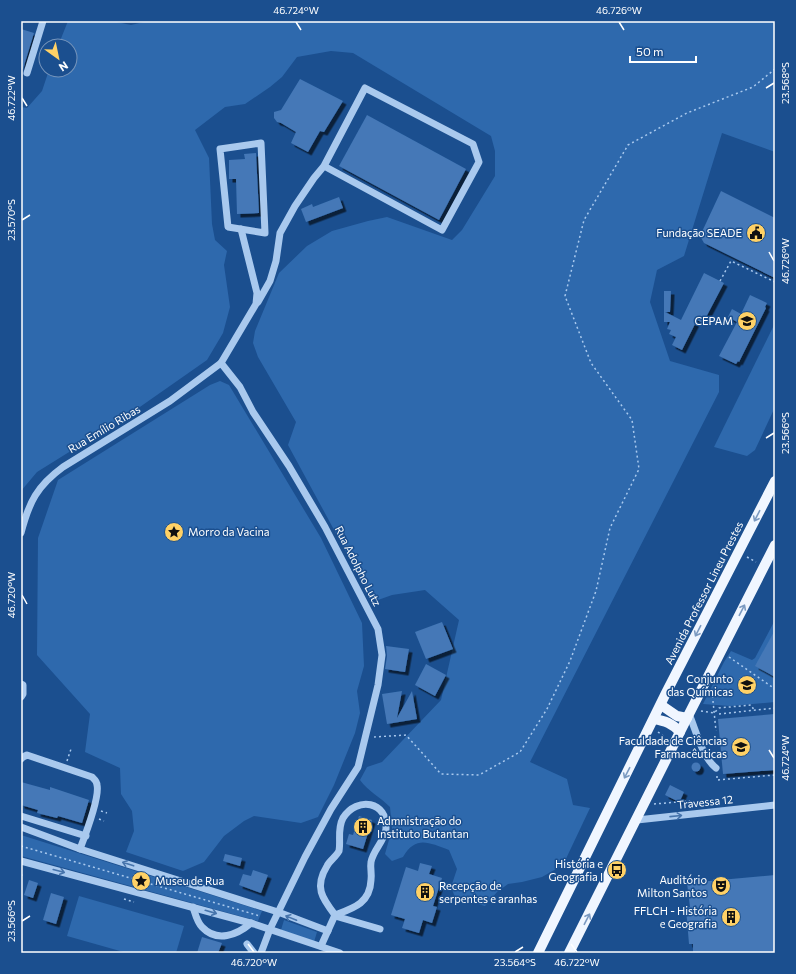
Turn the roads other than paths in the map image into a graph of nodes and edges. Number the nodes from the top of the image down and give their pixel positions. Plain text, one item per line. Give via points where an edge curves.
1 (43, 21) edge
2 (27, 73) dead end
3 (324, 166) junction
4 (241, 229) junction
5 (256, 304) junction
6 (221, 363) junction
7 (775, 481) edge
8 (21, 533) edge
9 (775, 545) edge
10 (21, 684) edge
11 (21, 697) edge
12 (661, 705) junction
13 (689, 714) junction
14 (652, 723) junction
15 (680, 732) junction
16 (21, 760) edge
17 (716, 768) road end
18 (775, 805) edge
19 (21, 816) edge
20 (637, 820) junction
21 (21, 827) edge
22 (86, 836) junction
23 (80, 849) junction
24 (21, 861) edge
25 (193, 907) junction
26 (278, 912) junction
27 (335, 916) junction
28 (251, 923) junction
29 (270, 929) junction
30 (380, 929) dead end
31 (328, 932) junction
32 (247, 944) dead end
33 (321, 946) junction
34 (254, 953) edge
35 (261, 953) edge
36 (340, 953) edge
37 (538, 953) edge
38 (569, 953) edge

1 - 2 street
3 - 3 street via 442,230 479,162 473,144 365,88
3 - 5 street via 295,206 280,233 270,281
4 - 4 street via 265,233 262,143 220,149 228,227
4 - 5 street via 257,293
5 - 6 street
6 - 8 street, Rua Emílio Ribas via 170,401 49,477 40,487 26,513
6 - 26 street, Rua Adolpho Lutz via 240,387 325,527 378,629 382,655 378,685 358,767 331,809
7 -> 12 main road, Avenida Professor Lineu Prestes
13 -> 9 main road
10 - 11 street
12 - 13 main road via 676,716
12 - 14 main road, Avenida Professor Lineu Prestes
13 - 15 main road
13 - 17 street via 706,755
14 - 15 main road via 668,722
14 -> 37 main road, Avenida Professor Lineu Prestes
15 - 20 main road
16 - 22 street via 27,755 92,777 97,782 94,808
20 -> 18 street, Travessa 12
19 - 22 street
38 -> 20 main road
21 - 23 street
22 - 23 street
26 -> 23 street
24 -> 25 street
25 -> 28 street
25 - 28 street via 202,927 219,936 236,933
26 - 29 street, Rua Adolpho Lutz
31 -> 26 street
27 - 27 street via 323,899 321,881 326,866 339,851 342,819 356,806 372,805 384,815 386,830 371,861 371,888 360,904
27 - 30 street
27 - 31 street
28 - 29 street
29 - 33 street
29 - 35 street, Rua Adolpho Lutz
31 - 33 street
32 - 34 street
33 - 36 street

